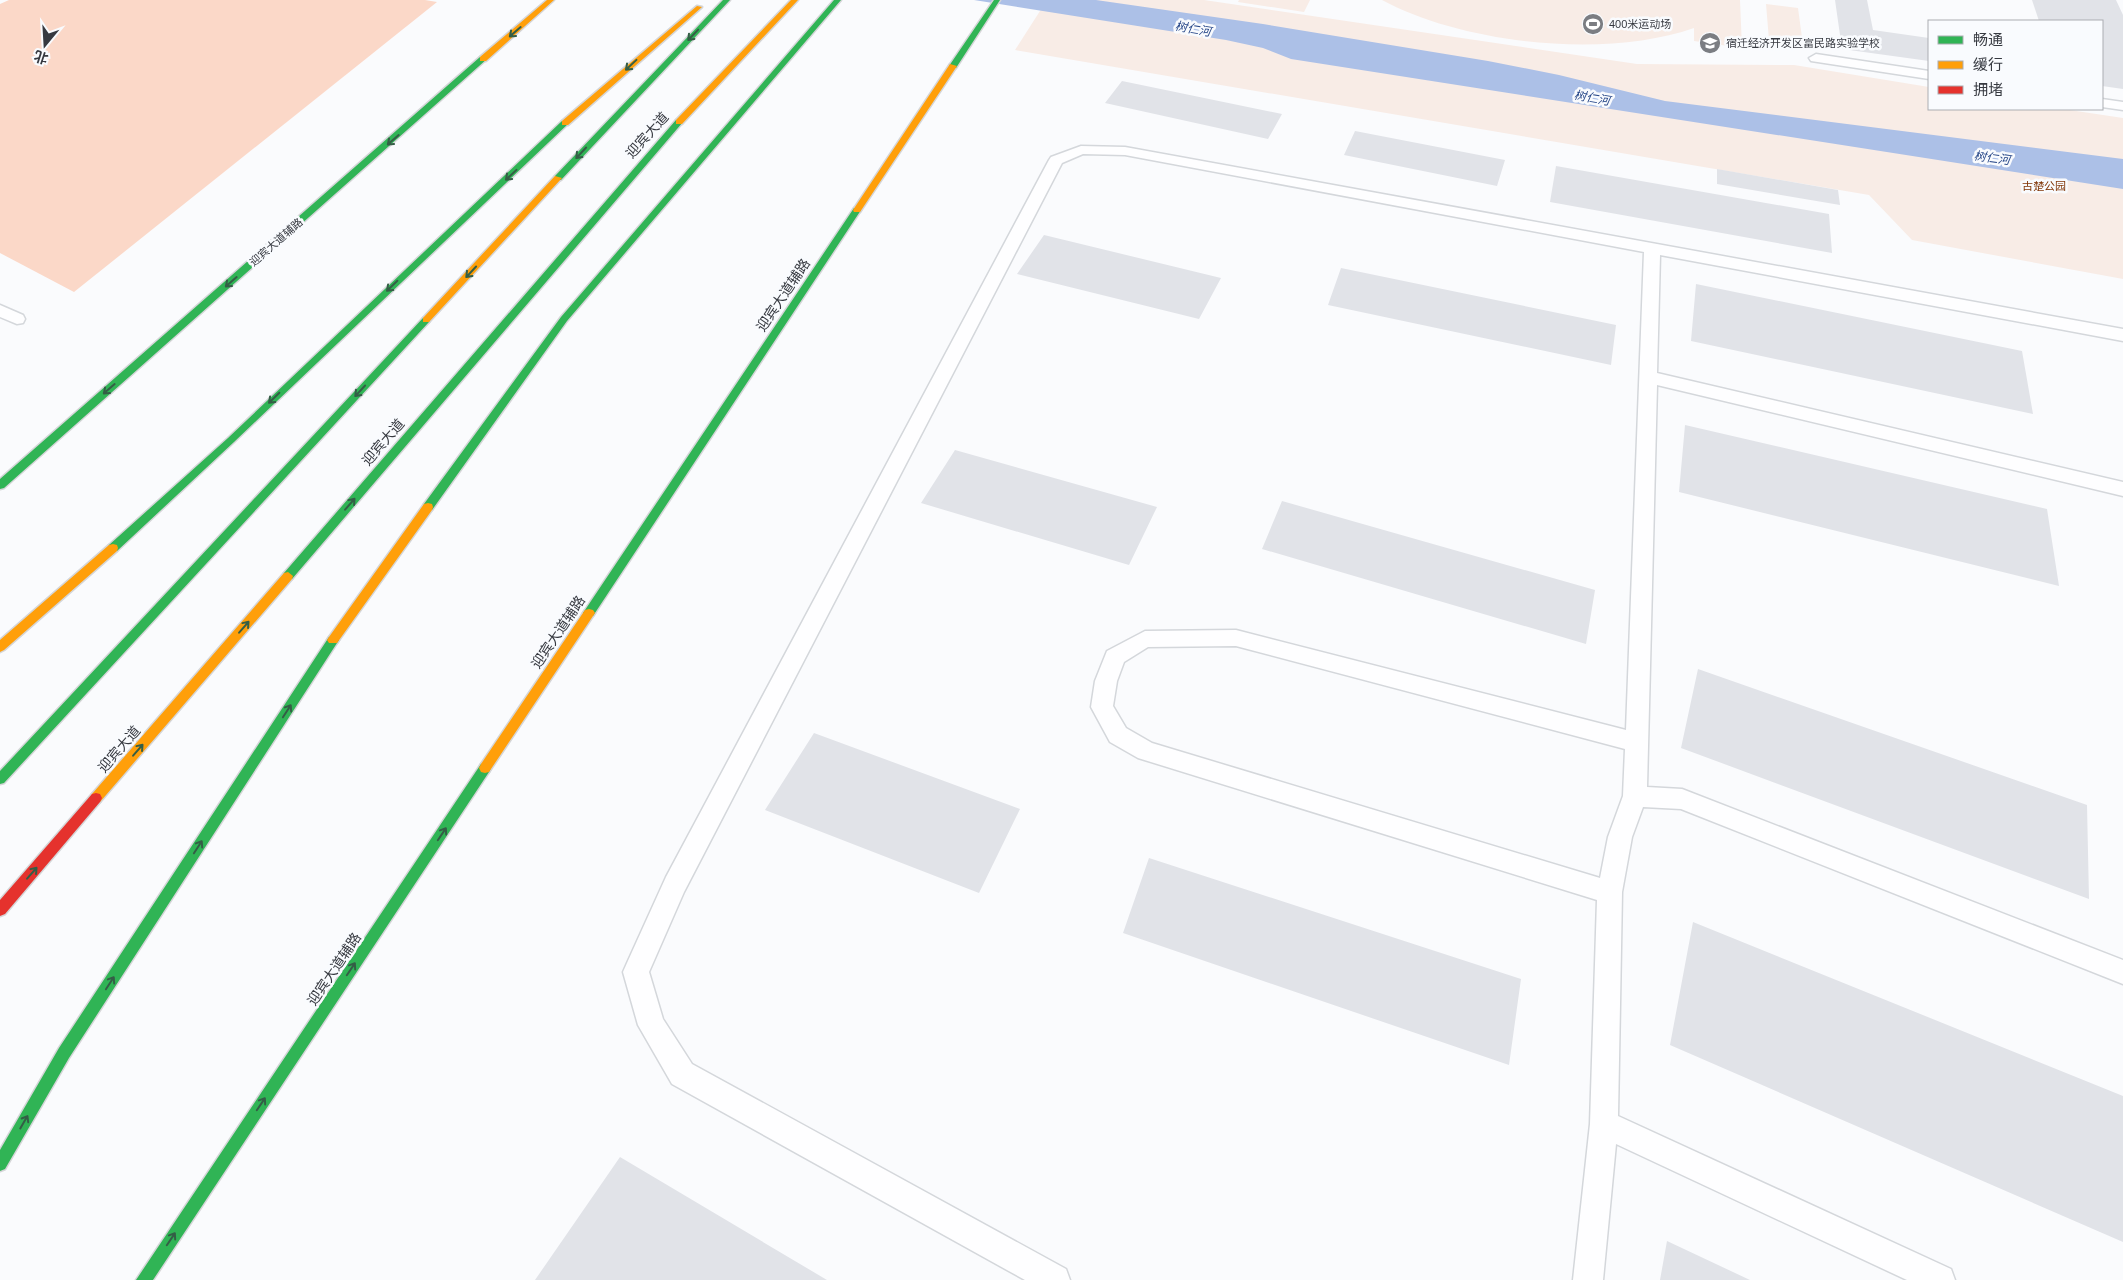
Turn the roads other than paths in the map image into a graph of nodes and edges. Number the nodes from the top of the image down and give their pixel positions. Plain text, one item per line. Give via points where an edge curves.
1 (551, 0) edge
2 (708, 0) edge
3 (727, 0) edge
4 (795, 0) edge
5 (838, 0) edge
6 (997, 0) edge
7 (1816, 58) dead end
8 (1928, 76) edge
9 (2103, 103) edge
10 (2123, 106) edge
11 (1652, 248) junction
12 (0, 310) edge
13 (17, 319) dead end
14 (2123, 335) edge
15 (1648, 377) junction
16 (0, 485) edge
17 (2123, 489) edge
18 (0, 648) edge
19 (1637, 742) junction
20 (0, 779) edge
21 (1635, 796) junction
22 (1610, 892) junction
23 (0, 910) edge
24 (2123, 972) edge
25 (1604, 1124) junction
26 (0, 1164) edge
27 (144, 1280) edge
28 (1055, 1280) edge
29 (1588, 1280) edge
30 (1940, 1280) edge

1 -> 16 main road, 迎宾大道辅路
2 -> 18 main road via 637,59 450,231 165,502
3 -> 20 main road
23 -> 4 main road, 迎宾大道 via 666,136
26 -> 5 main road via 64,1053 348,616 564,319
27 -> 6 main road, 迎宾大道辅路
7 - 8 lane
9 - 10 lane
11 - 14 lane
11 - 15 lane
11 - 28 lane via 1125,151 1081,150 1056,160 675,885 636,972 651,1025 682,1074
12 - 13 lane
15 - 17 lane
15 - 19 lane
19 - 21 lane
19 - 22 lane via 1236,638 1145,639 1115,657 1106,681 1102,707 1118,735 1146,751
21 - 22 lane via 1620,837
21 - 24 lane via 1682,799
22 - 25 lane
25 - 29 lane
25 - 30 lane

